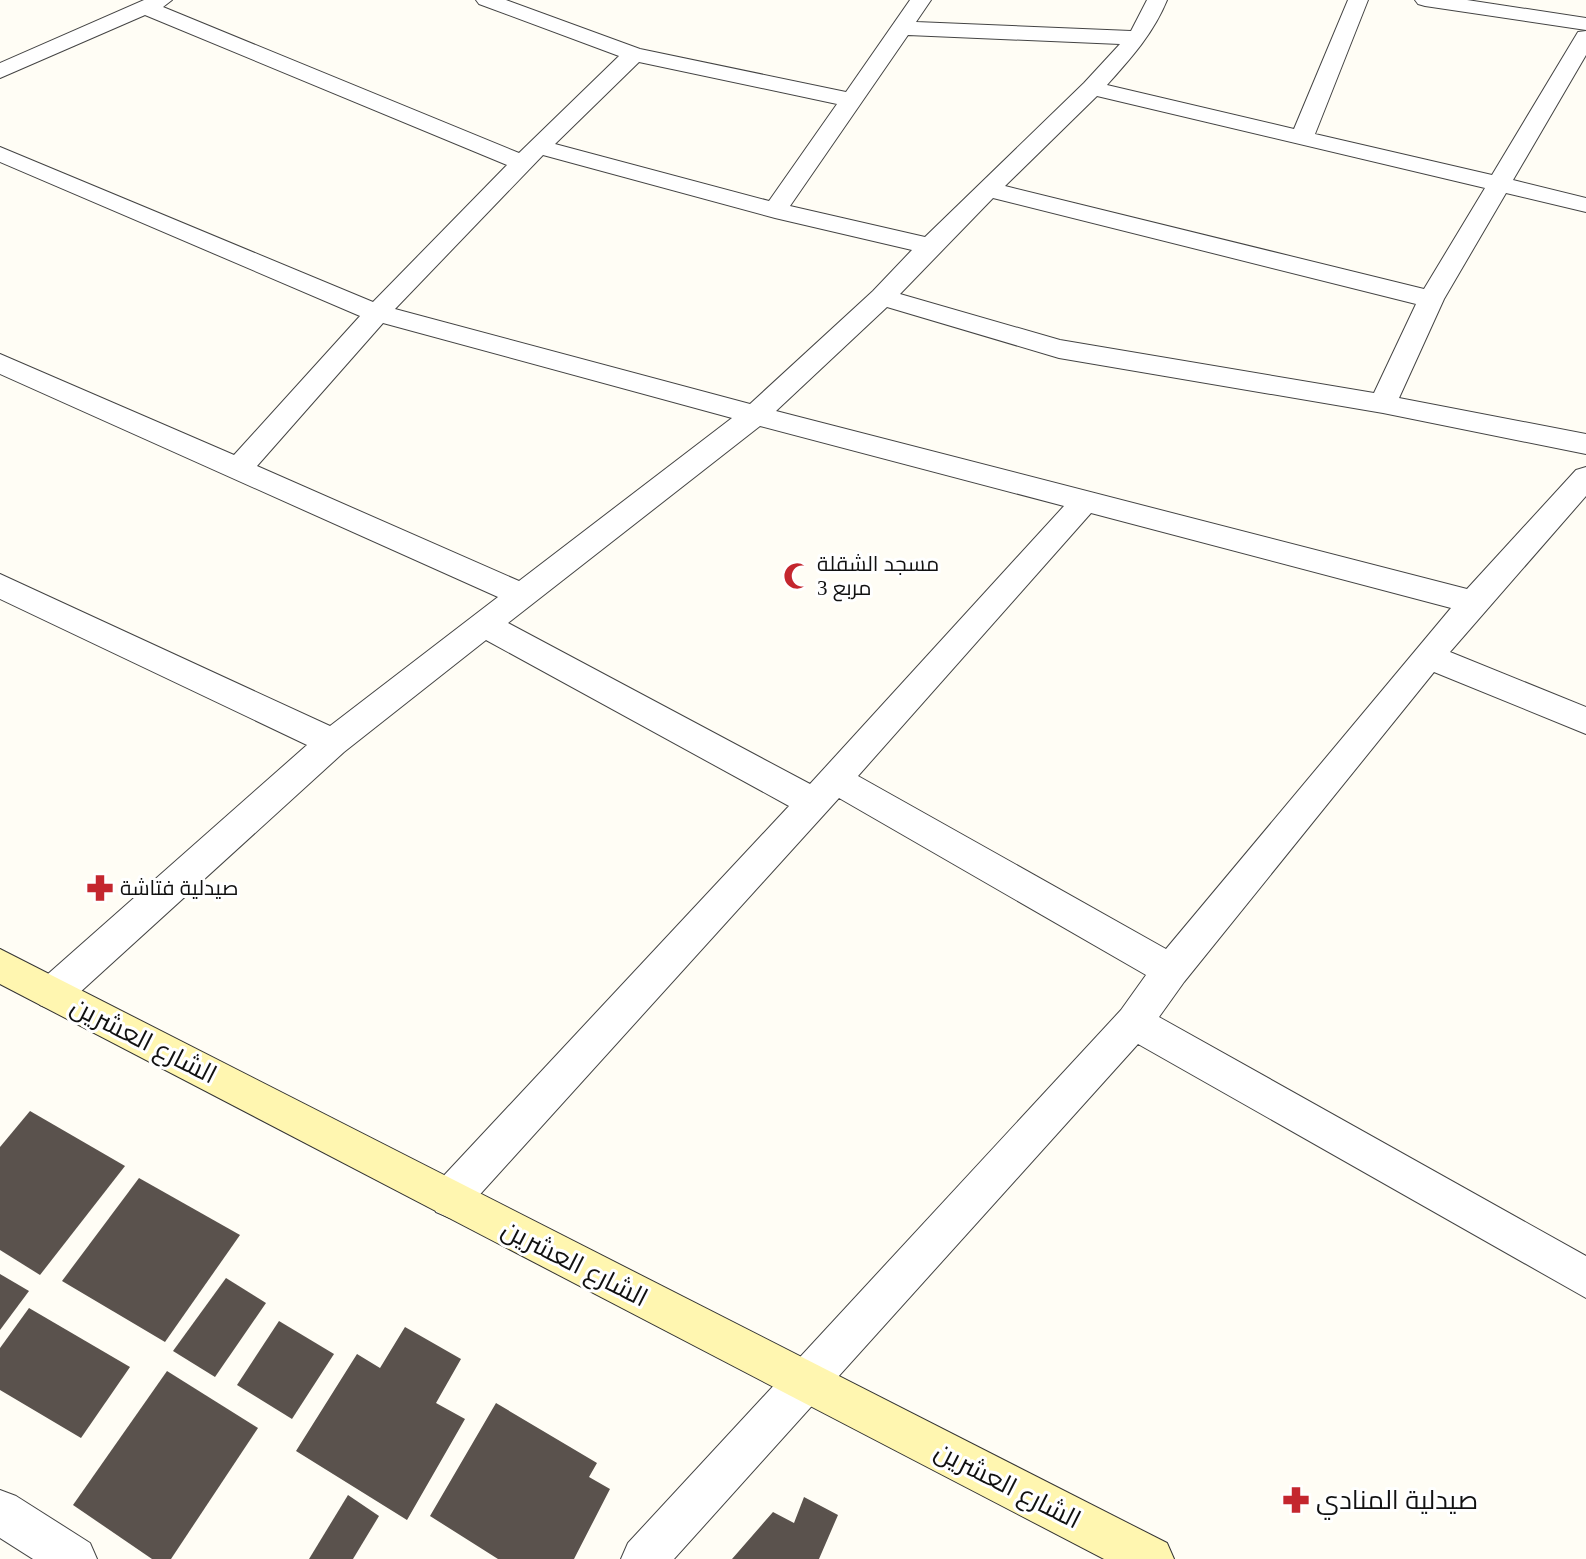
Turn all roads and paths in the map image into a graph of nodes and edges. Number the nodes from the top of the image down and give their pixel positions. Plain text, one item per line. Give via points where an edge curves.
1 (486, 0) edge
2 (921, 0) edge
3 (1157, 0) edge
4 (1358, 0) edge
5 (1425, 0) edge
6 (154, 4) edge
7 (553, 6) dead end
8 (534, 20) junction
9 (1586, 24) edge
10 (903, 28) junction
11 (1586, 37) edge
12 (1137, 38) junction
13 (0, 51) edge
14 (634, 54) junction
15 (23, 60) junction
16 (0, 70) edge
17 (1092, 88) junction
18 (850, 100) junction
19 (1303, 136) junction
20 (0, 154) edge
21 (531, 155) junction
22 (1499, 182) junction
23 (990, 190) junction
24 (1586, 205) edge
25 (775, 210) junction
26 (930, 246) junction
27 (882, 297) junction
28 (1431, 299) junction
29 (377, 313) junction
30 (0, 363) edge
31 (1383, 404) junction
32 (755, 415) junction
33 (1586, 444) edge
34 (239, 468) junction
35 (1586, 477) edge
36 (1086, 500) junction
37 (1572, 513) edge
38 (0, 586) edge
39 (524, 596) junction
40 (1473, 602) junction
41 (486, 626) junction
42 (1427, 656) junction
43 (1586, 721) edge
44 (333, 742) junction
45 (824, 790) junction
46 (0, 966) edge
47 (1171, 970) junction
48 (53, 993) junction
49 (1134, 1022) junction
50 (450, 1198) junction
51 (1586, 1278) edge
52 (804, 1380) junction
53 (0, 1512) edge
54 (1132, 1554) edge
55 (74, 1559) edge
56 (644, 1559) edge

1 - 8 street
2 - 10 street
3 - 12 street
4 - 19 street
5 - 9 street
6 - 15 street
6 - 21 street
7 - 8 street
8 - 14 street
10 - 12 street
10 - 18 street
11 - 22 street
12 - 17 street
13 - 15 street
14 - 18 street
14 - 21 street
15 - 16 street
17 - 19 street
17 - 23 street
18 - 25 street
19 - 22 street
20 - 29 street
21 - 25 street
21 - 29 street
22 - 24 street
22 - 28 street
23 - 26 street
23 - 28 street
25 - 26 street
26 - 27 street
27 - 31 street via 1059,349
27 - 32 street
28 - 31 street
29 - 32 street
29 - 34 street
30 - 34 street
31 - 33 street
32 - 36 street
32 - 39 street
34 - 39 street
35 - 37 street
36 - 40 street
36 - 45 street
37 - 40 street
38 - 44 street
39 - 41 street
40 - 42 street
41 - 44 street
41 - 45 street
42 - 43 street
42 - 47 street
44 - 48 street
45 - 47 street
45 - 50 street
46 - 48 street, الشارع العشرين
47 - 49 street
48 - 50 street, الشارع العشرين
49 - 51 street
49 - 52 street
50 - 52 street, الشارع العشرين
52 - 54 street, الشارع العشرين
52 - 56 street
53 - 55 street

